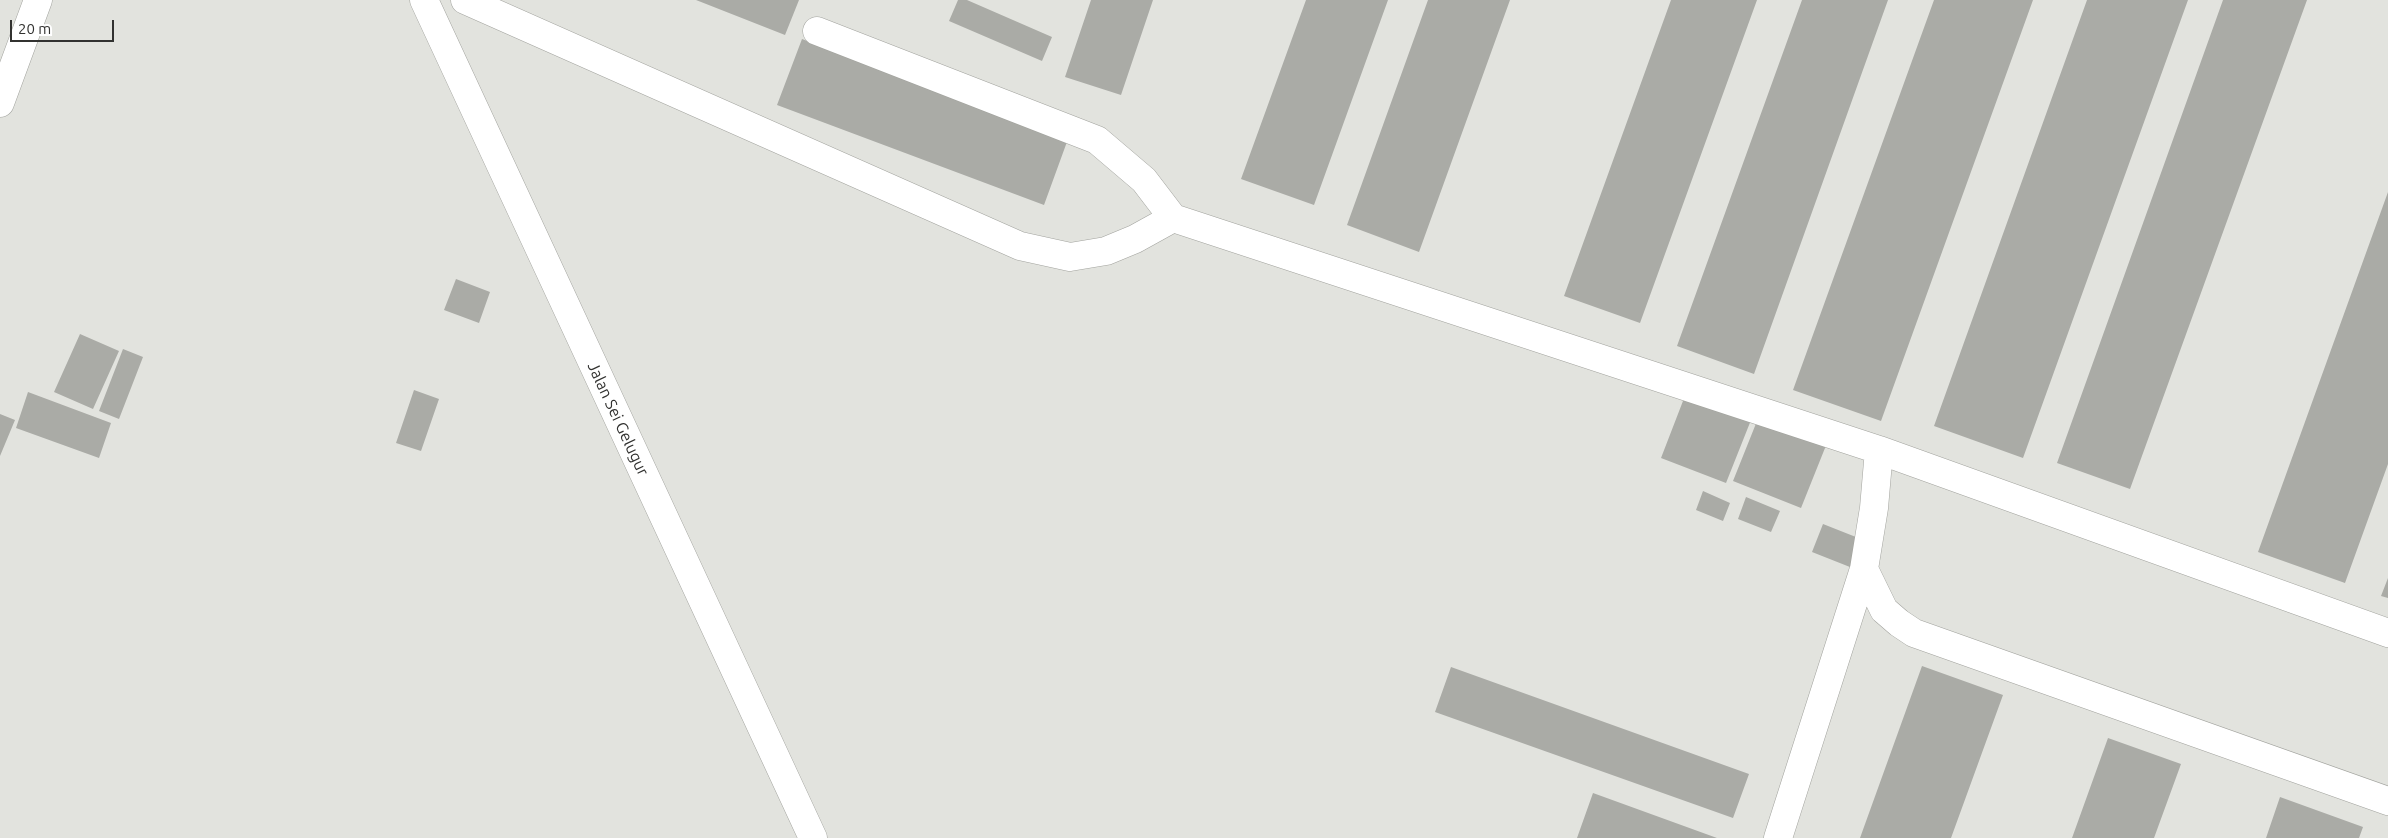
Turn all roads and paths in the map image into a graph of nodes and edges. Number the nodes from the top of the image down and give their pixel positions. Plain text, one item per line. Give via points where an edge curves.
1 (38, 0) edge
2 (424, 0) edge
3 (465, 0) edge
4 (817, 31) dead end
5 (0, 103) edge
6 (1173, 218) junction
7 (1880, 450) junction
8 (1864, 569) junction
9 (2388, 633) edge
10 (2388, 801) edge
11 (813, 838) edge
12 (1778, 838) edge

1 - 5 main road
2 - 11 main road, Jalan Sei Gelugur
3 - 6 main road via 1020,246 1070,257 1106,251
4 - 6 main road via 1097,140 1144,180
6 - 7 main road
7 - 8 main road
7 - 9 main road
8 - 10 main road via 1884,610 1914,632
8 - 12 main road

